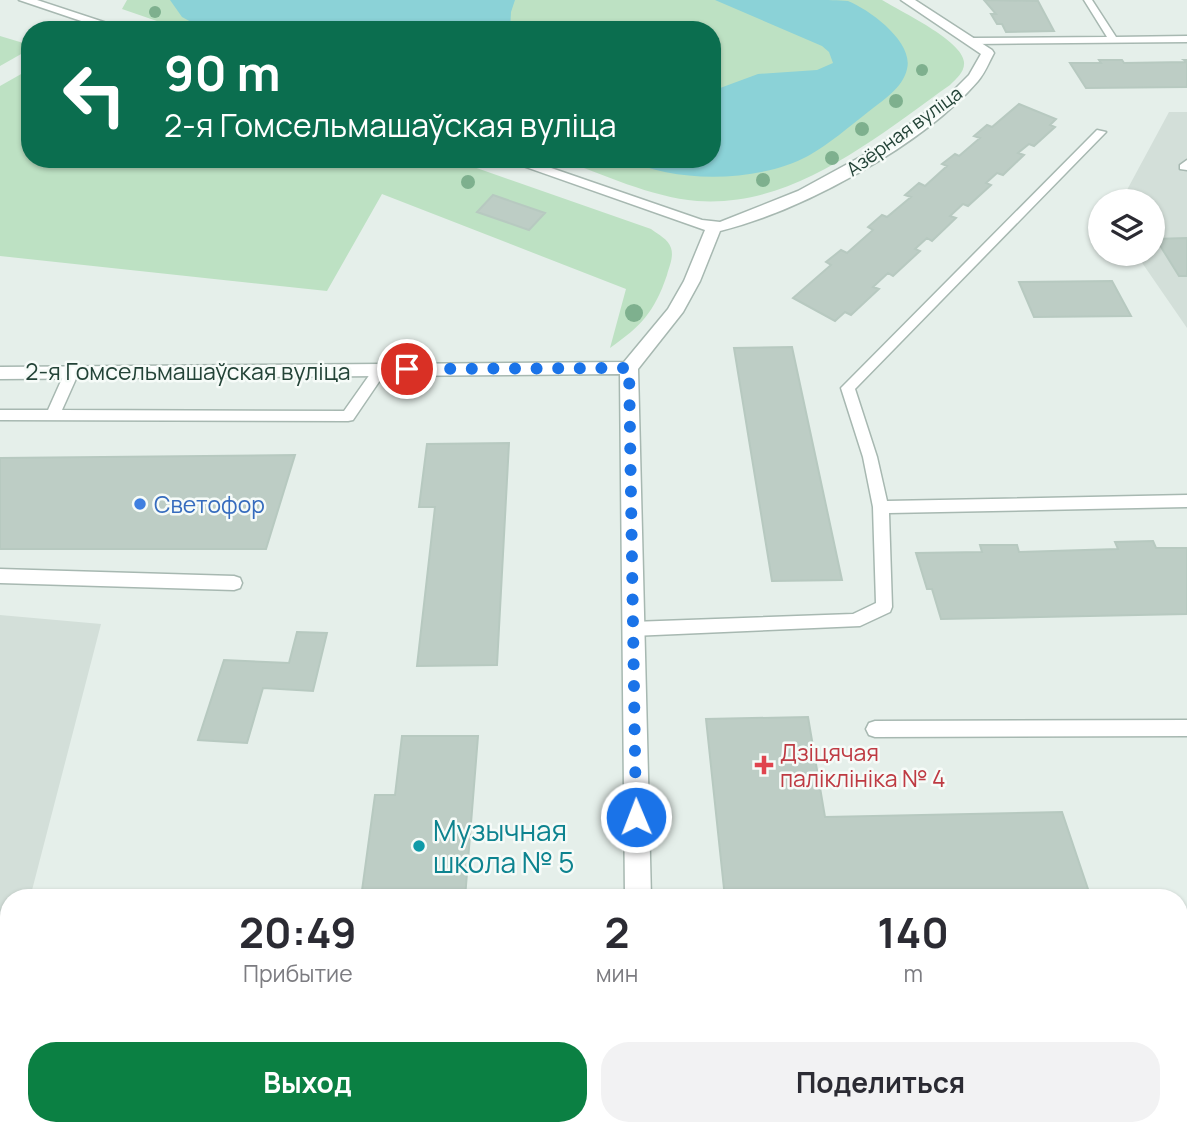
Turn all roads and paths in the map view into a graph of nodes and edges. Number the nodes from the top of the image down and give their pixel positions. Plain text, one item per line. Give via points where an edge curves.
1 (25, 0) edge
2 (907, 0) edge
3 (1088, 0) edge
4 (93, 21) edge
5 (1113, 39) junction
6 (1187, 39) edge
7 (973, 41) junction
8 (1101, 132) dead end
9 (537, 168) edge
10 (714, 228) junction
11 (629, 368) junction
12 (380, 370) junction
13 (72, 372) junction
14 (0, 373) edge
15 (0, 415) edge
16 (53, 415) junction
17 (1187, 501) edge
18 (881, 507) junction
19 (0, 576) edge
20 (233, 583) dead end
21 (632, 629) junction
22 (1187, 728) edge
23 (875, 729) dead end
24 (638, 889) edge

1 - 4 street
2 - 7 street
3 - 5 lane
5 - 6 lane
5 - 7 lane
7 - 10 street, Азёрная вуліца via 988,53 972,82 900,138 797,199
8 - 18 lane via 848,388
9 - 10 street
10 - 11 street via 675,312
11 - 12 street, 2-я Гомсельмашаўская вуліца
11 - 21 street
12 - 13 street, 2-я Гомсельмашаўская вуліца
12 - 16 lane via 348,416
13 - 14 street, 2-я Гомсельмашаўская вуліца
13 - 16 lane
15 - 16 lane
17 - 18 lane
18 - 21 lane via 884,607 854,621
19 - 20 lane
21 - 24 street
22 - 23 lane

